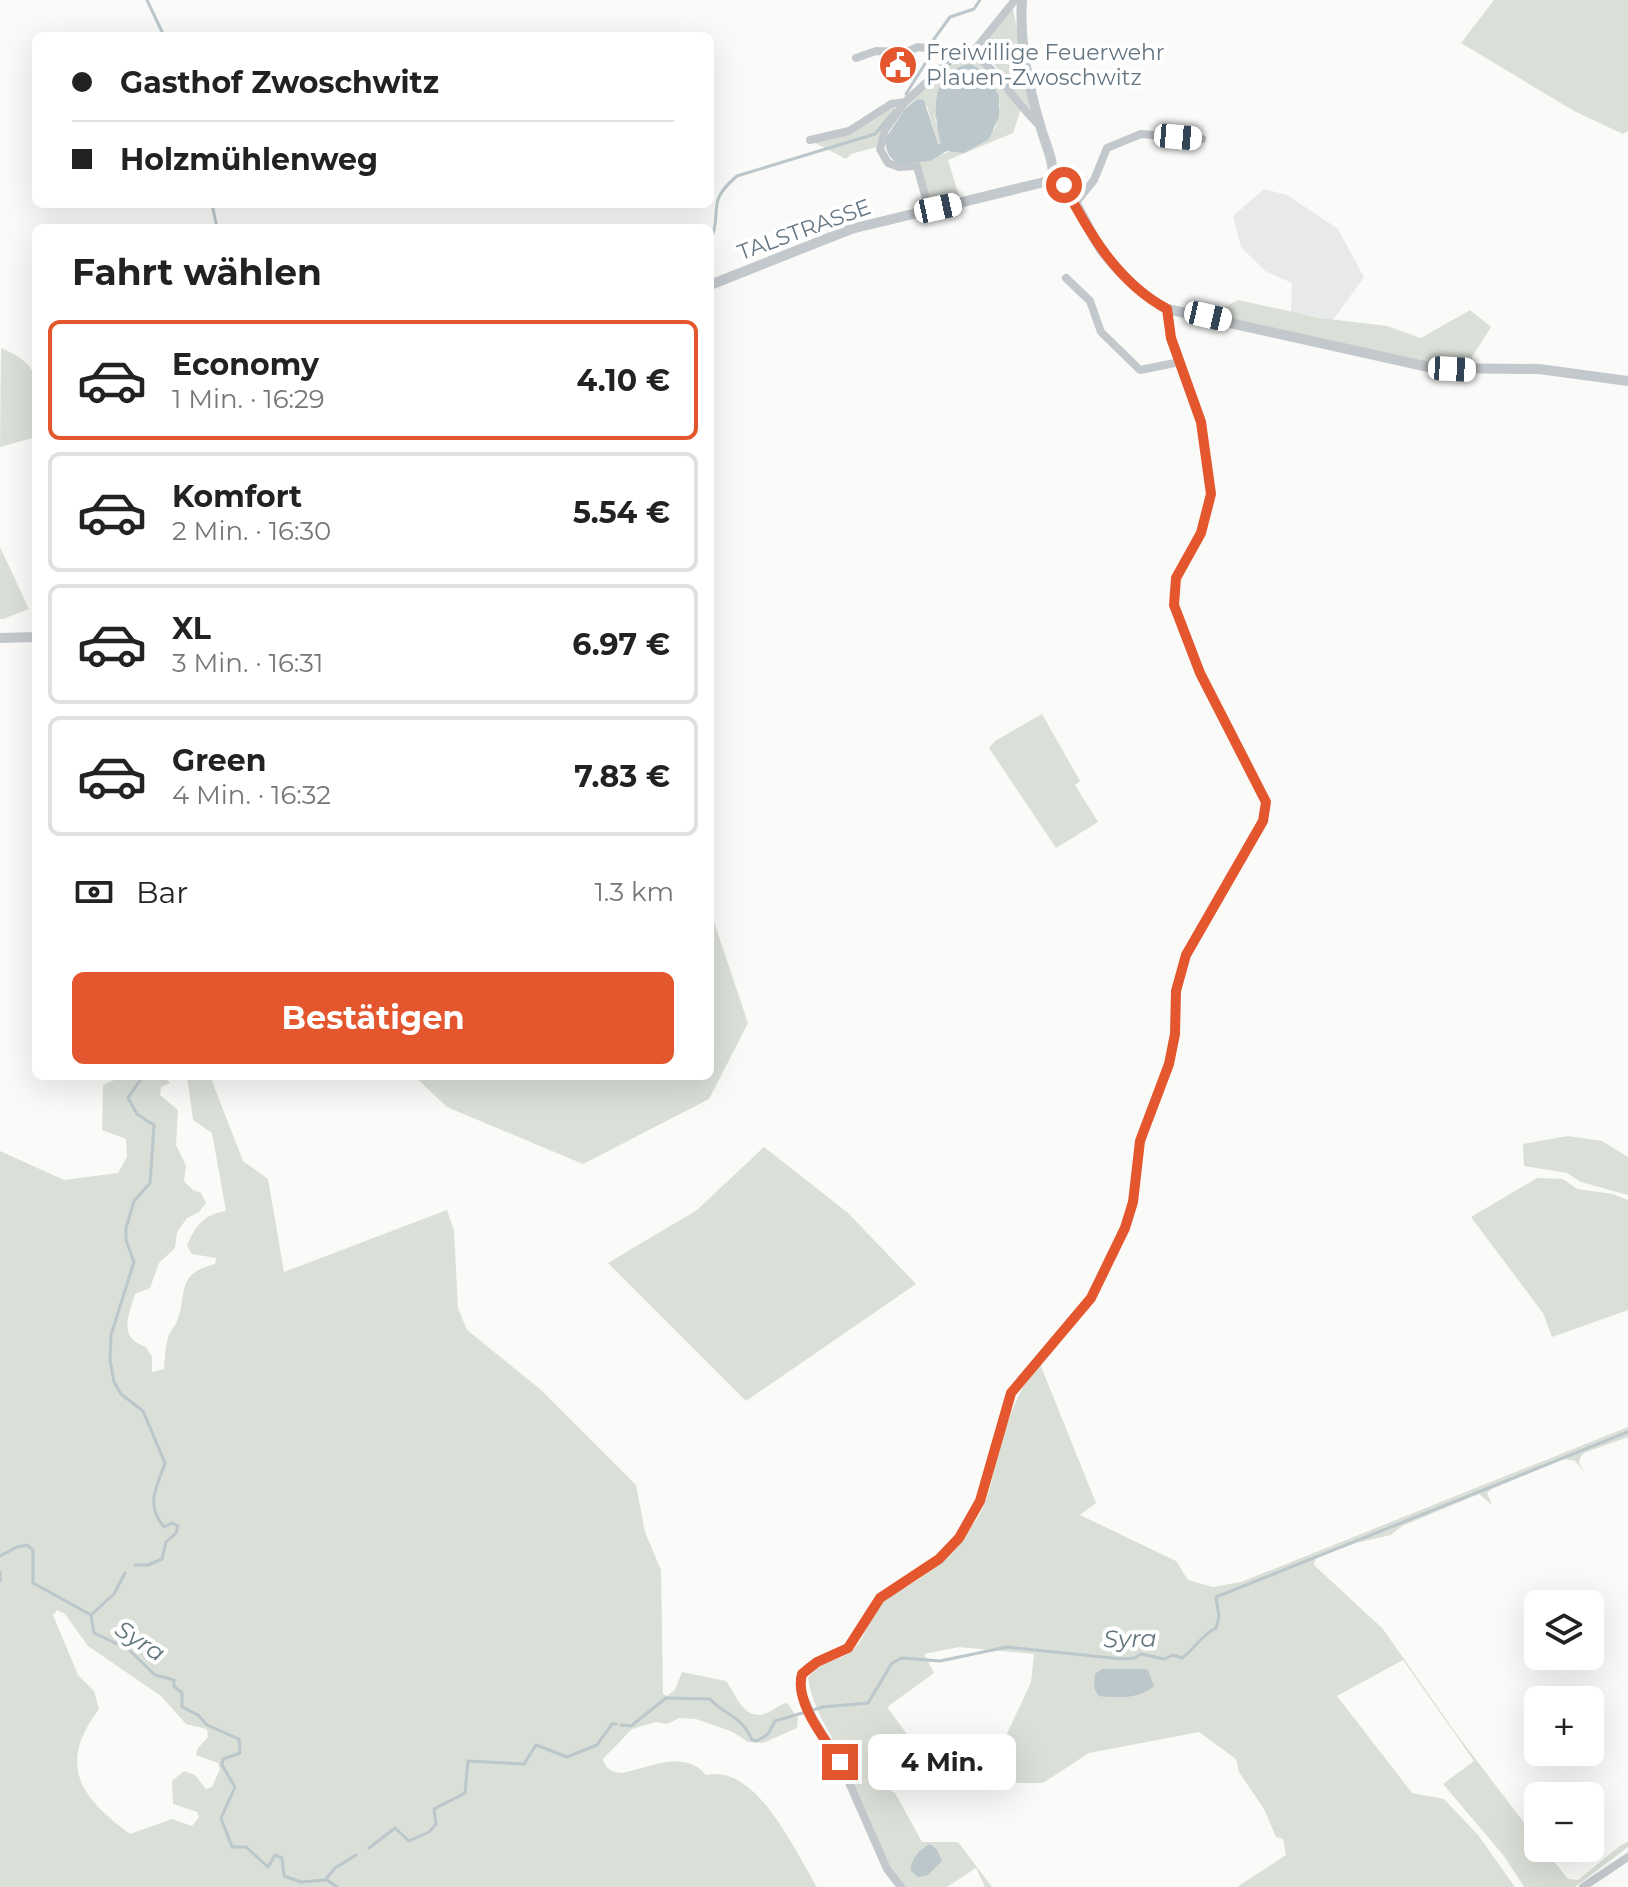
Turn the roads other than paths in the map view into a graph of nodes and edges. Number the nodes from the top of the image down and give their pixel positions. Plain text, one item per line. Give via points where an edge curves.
1 (1015, 0) edge
2 (1022, 0) edge
3 (973, 52) junction
4 (963, 54) junction
5 (856, 58) dead end
6 (905, 102) junction
7 (1040, 126) junction
8 (1202, 139) dead end
9 (810, 140) dead end
10 (1053, 180) junction
11 (1074, 205) junction
12 (929, 210) junction
13 (1066, 278) dead end
14 (714, 283) edge
15 (1167, 309) junction
16 (1180, 362) junction
17 (1628, 381) edge
18 (32, 637) edge
19 (0, 638) edge
20 (1628, 1857) edge
21 (901, 1887) edge
22 (1583, 1887) edge

1 - 3 street
2 - 7 street via 1021,36
3 - 4 street
3 - 7 street
4 - 5 street via 918,47
4 - 6 street
6 - 9 street via 891,104 849,131
6 - 12 street via 885,130 880,149 888,163 917,166
7 - 10 street via 1052,158
8 - 11 street via 1141,134 1107,148 1094,180
10 - 11 street via 1064,185
10 - 12 street, TALSTRASSE
11 - 15 street via 1102,251
12 - 14 street, TALSTRASSE via 851,229
13 - 16 street via 1090,301 1101,332 1140,370
15 - 16 street
15 - 17 street via 1433,368 1539,369
16 - 21 street via 1201,422 1211,494 1201,533 1176,578 1174,605 1200,673 1266,802 1263,821 1186,955 1176,991 1172,1049 1140,1141 1133,1202 1091,1298 1011,1393 980,1501 959,1538 939,1559 880,1598 848,1648 808,1667 800,1678 813,1718 840,1762 887,1869
18 - 19 street
20 - 22 street

